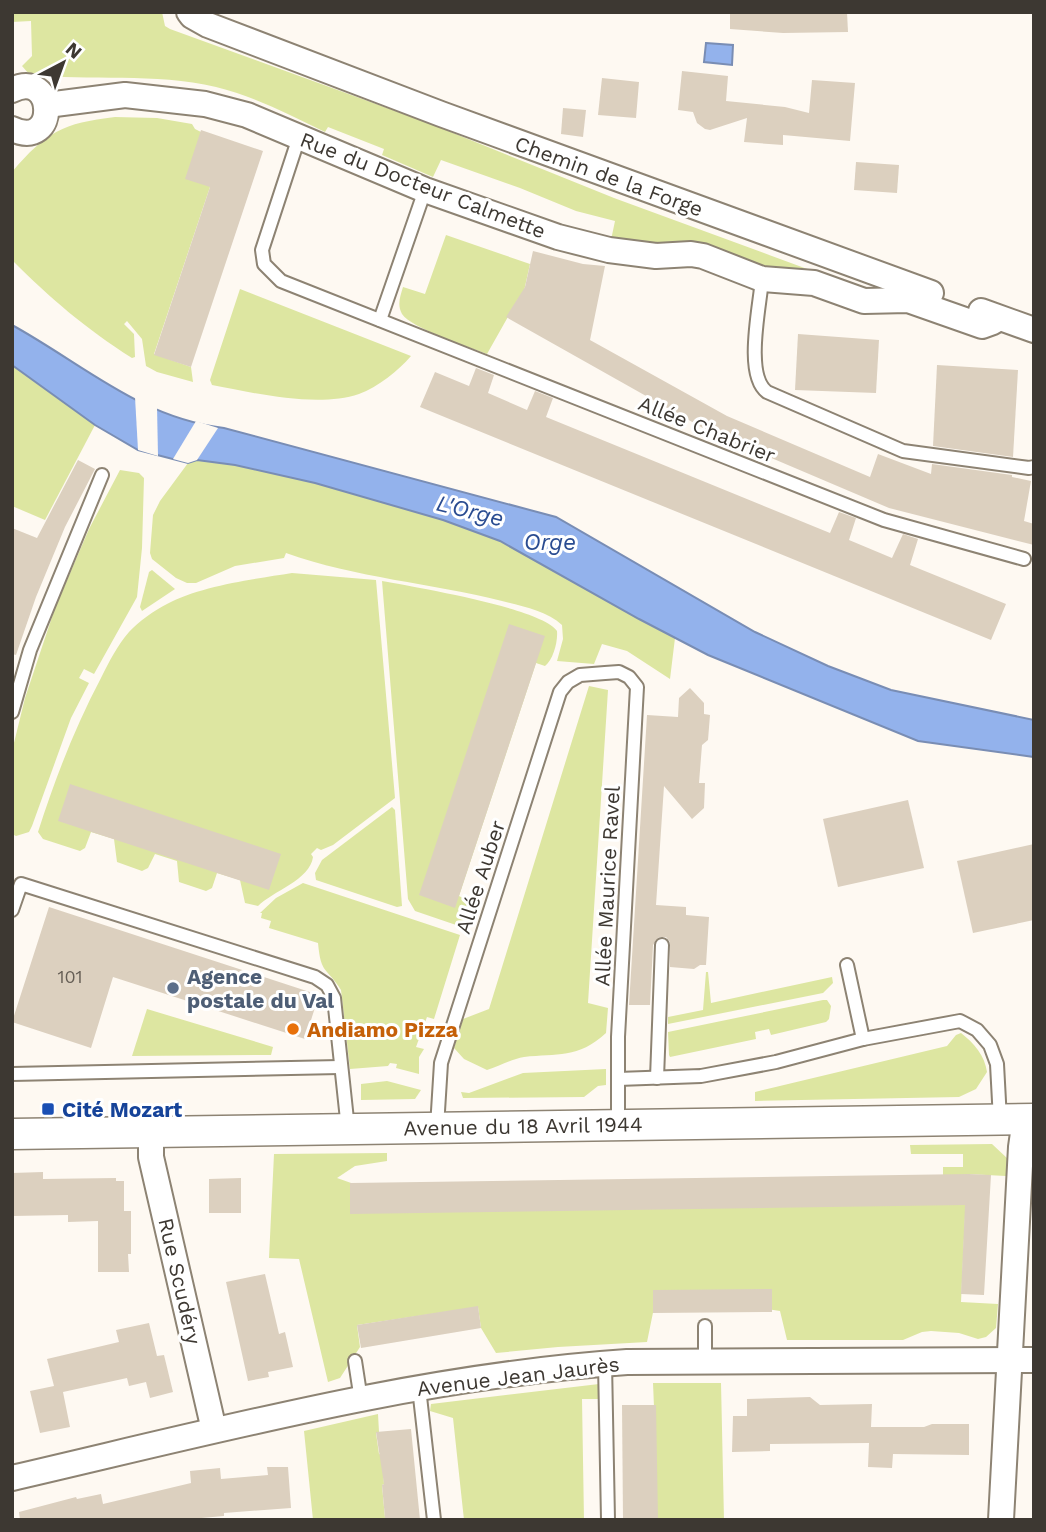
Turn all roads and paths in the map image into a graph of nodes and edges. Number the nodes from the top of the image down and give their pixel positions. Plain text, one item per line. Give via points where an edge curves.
1 (189, 12) edge
2 (12, 90) edge
3 (47, 105) junction
4 (13, 131) edge
5 (299, 137) junction
6 (425, 190) junction
7 (762, 279) junction
8 (996, 317) junction
9 (380, 320) junction
10 (1034, 330) edge
11 (1034, 467) edge
12 (102, 475) dead end
13 (1024, 559) dead end
14 (606, 673) joint
15 (12, 712) edge
16 (12, 910) edge
17 (662, 945) dead end
18 (847, 965) dead end
19 (863, 1039) junction
20 (340, 1066) junction
21 (12, 1074) edge
22 (657, 1078) junction
23 (618, 1079) junction
24 (1019, 1119) edge
25 (618, 1125) junction
26 (438, 1127) junction
27 (348, 1129) junction
28 (151, 1131) junction
29 (12, 1134) edge
30 (705, 1326) dead end
31 (355, 1361) dead end
32 (1022, 1361) edge
33 (705, 1362) junction
34 (605, 1363) junction
35 (419, 1388) junction
36 (361, 1400) junction
37 (214, 1430) junction
38 (12, 1478) edge
39 (435, 1520) edge
40 (608, 1520) edge
41 (1001, 1520) edge

1 - 8 street, Chemin de la Forge via 208,25 440,114
2 - 3 street via 32,88
3 - 4 street via 46,119 36,130
3 - 5 street, Rue du Docteur Calmette via 125,95 183,101 247,115
5 - 6 street, Rue du Docteur Calmette
5 - 9 lane, Allée Chabrier via 262,250 264,264 281,281
6 - 7 street, Rue du Docteur Calmette via 558,237 609,250 703,256
6 - 9 lane
7 - 8 street, Rue du Docteur Calmette via 814,283 864,301 908,300 982,326
7 - 11 lane via 755,363 758,382 767,393 903,450
8 - 10 street, Chemin de la Forge
9 - 13 lane, Allée Chabrier via 884,520
12 - 15 lane via 30,650
14 - 23 lane, Allée Maurice Ravel via 619,672 637,687
14 - 26 lane, Allée Auber via 580,675 560,692 441,1063
16 - 20 lane via 21,884 315,976 334,998
17 - 22 lane
18 - 19 lane
19 - 22 lane via 776,1062 701,1076
19 - 24 lane via 960,1021 977,1030 990,1045
20 - 21 lane
20 - 27 lane
22 - 23 lane
23 - 25 lane, Allée Maurice Ravel
24 - 25 street, Avenue du 18 Avril 1944
24 - 32 street
25 - 26 street, Avenue du 18 Avril 1944
26 - 27 street, Avenue du 18 Avril 1944
27 - 28 street, Avenue du 18 Avril 1944
28 - 29 street, Avenue du 18 Avril 1944
28 - 37 street, Rue Scudéry via 151,1157
30 - 33 lane
31 - 36 lane
32 - 33 street, Avenue Jean Jaurès
32 - 41 street
33 - 34 street, Avenue Jean Jaurès
34 - 35 street, Avenue Jean Jaurès
34 - 40 lane
35 - 36 street, Avenue Jean Jaurès
35 - 39 lane
36 - 37 street, Avenue Jean Jaurès
37 - 38 street, Avenue Jean Jaurès

